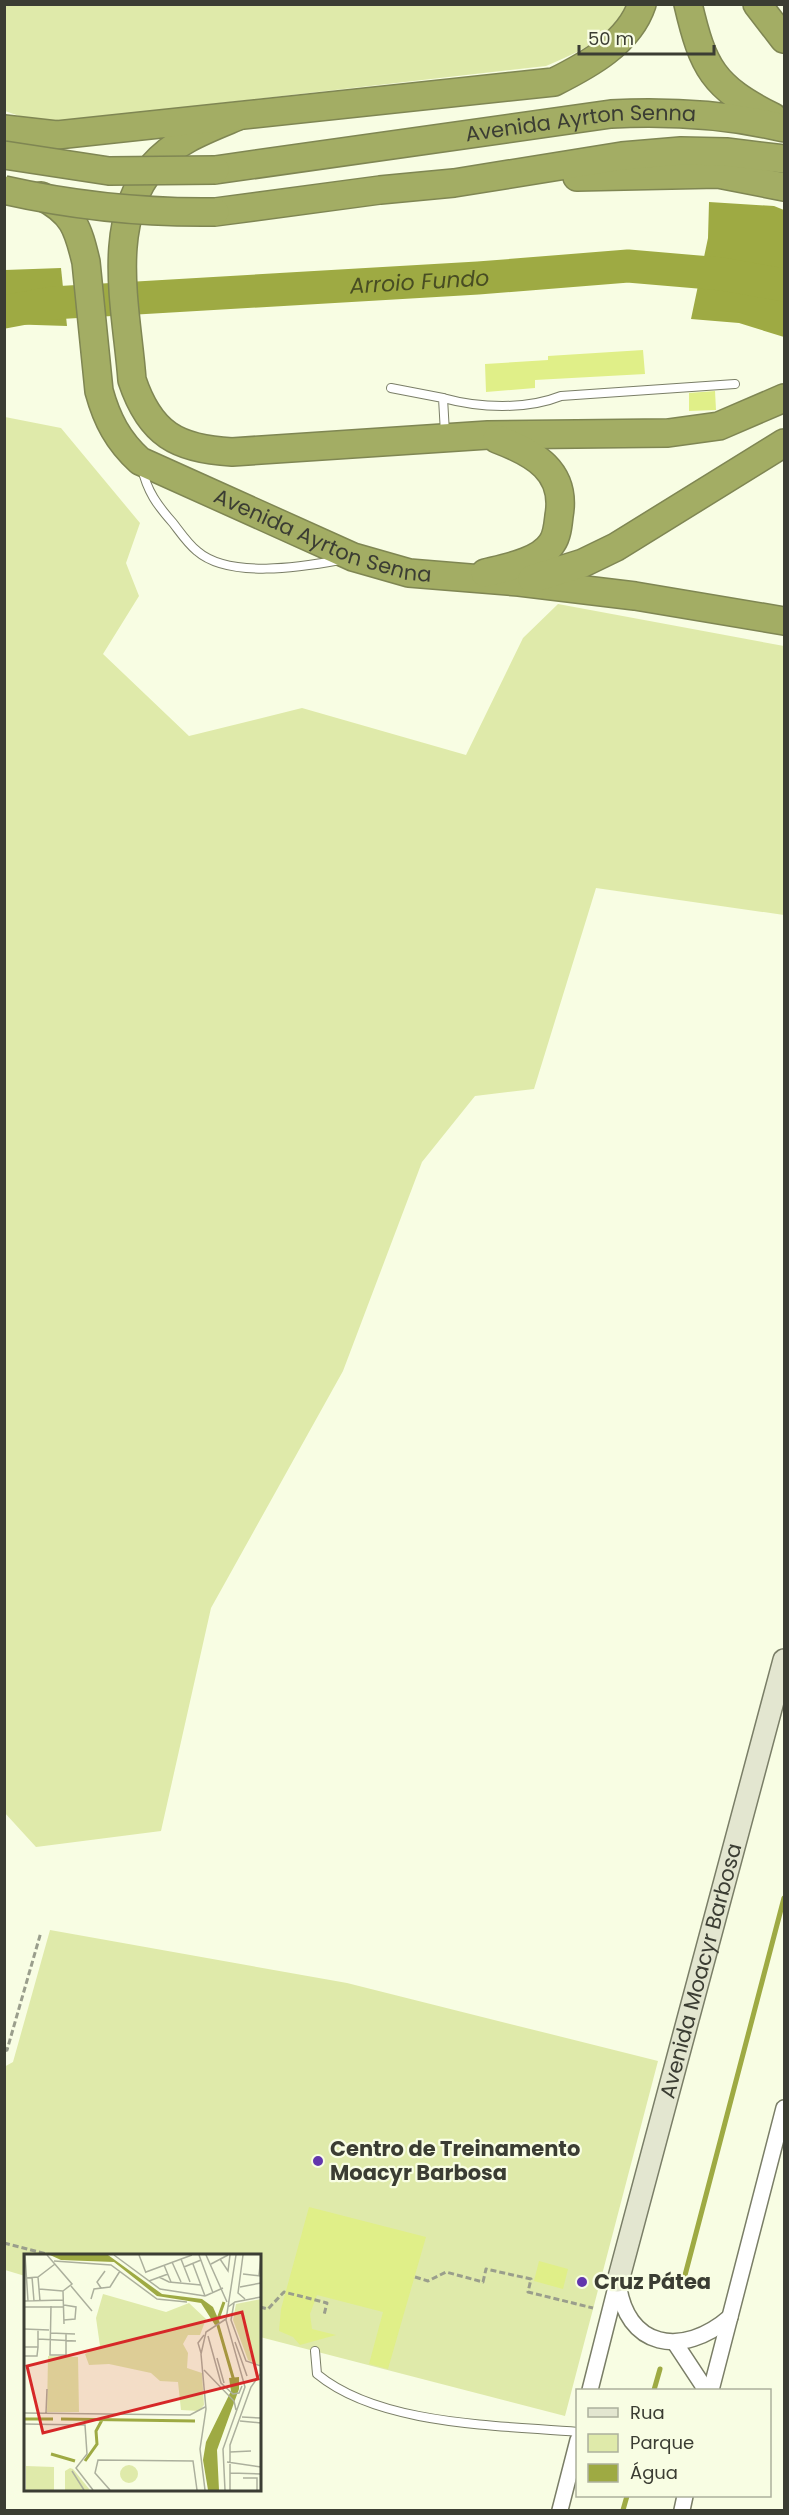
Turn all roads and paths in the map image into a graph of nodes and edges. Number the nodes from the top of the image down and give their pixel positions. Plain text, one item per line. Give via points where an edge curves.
1 (642, 4) edge
2 (687, 4) edge
3 (757, 4) edge
4 (784, 39) edge
5 (236, 117) junction
6 (784, 123) edge
7 (784, 128) edge
8 (4, 129) edge
9 (4, 154) edge
10 (784, 159) edge
11 (4, 178) edge
12 (454, 183) junction
13 (784, 187) edge
14 (4, 190) edge
15 (735, 384) dead end
16 (391, 388) dead end
17 (443, 398) junction
18 (780, 401) edge
19 (488, 435) junction
20 (446, 438) junction
21 (784, 443) edge
22 (140, 460) junction
23 (353, 557) junction
24 (466, 577) junction
25 (519, 582) junction
26 (784, 621) edge
27 (784, 1660) edge
28 (41, 1932) dead end
29 (4, 2051) edge
30 (784, 2108) edge
31 (4, 2243) edge
32 (46, 2254) edge
33 (415, 2277) dead end
34 (618, 2281) junction
35 (261, 2307) edge
36 (593, 2308) dead end
37 (324, 2315) dead end
38 (730, 2317) junction
39 (675, 2343) junction
40 (315, 2351) dead end
41 (591, 2389) edge
42 (705, 2389) edge
43 (712, 2389) edge
44 (576, 2432) edge
45 (576, 2448) edge
46 (560, 2511) edge

1 - 5 highway via 638,16 617,42 589,65 554,82
2 - 6 highway via 698,48 710,71 730,92
3 - 4 highway
5 - 8 highway via 57,135
5 - 20 highway via 190,137 153,165 126,219 122,242 132,380 139,402 156,427 195,448 232,452
7 - 9 highway, Avenida Ayrton Senna, bridge via 714,114 611,114 215,170 167,172 109,171
10 - 12 highway, Avenida Ayrton Senna via 681,151 622,156
11 - 22 highway, Avenida Ayrton Senna via 62,206 73,221 86,262 99,391 113,430 125,448
12 - 13 highway via 718,174
12 - 14 highway, Avenida Ayrton Senna, bridge via 215,212 98,208
15 - 17 lane via 561,396 495,406 466,405
16 - 17 lane
17 - 20 lane
18 - 19 highway via 719,426 668,433
19 - 20 highway
19 - 24 highway via 524,449 553,472 559,488 560,510 552,544 540,554 520,564
21 - 25 highway via 616,547 583,563
22 - 23 highway, Avenida Ayrton Senna
22 - 23 lane via 147,488 158,506 198,552 220,562 265,568 296,568
23 - 24 highway, Avenida Ayrton Senna via 410,573
24 - 25 highway, Avenida Ayrton Senna
25 - 26 highway, Avenida Ayrton Senna via 635,596
27 - 34 street, Avenida Moacyr Barbosa
28 - 29 path
30 - 38 street
31 - 32 path
33 - 36 path via 428,2281 446,2272 483,2282 486,2269 531,2279 528,2292
34 - 39 street, Avenida Moacyr Barbosa via 622,2305 633,2324 651,2337
34 - 41 street, Avenida Moacyr Barbosa
35 - 37 path via 268,2309 284,2292 327,2303
38 - 39 street via 702,2336
38 - 43 street
39 - 42 street
40 - 44 lane via 317,2374 333,2388 414,2416
45 - 46 street

